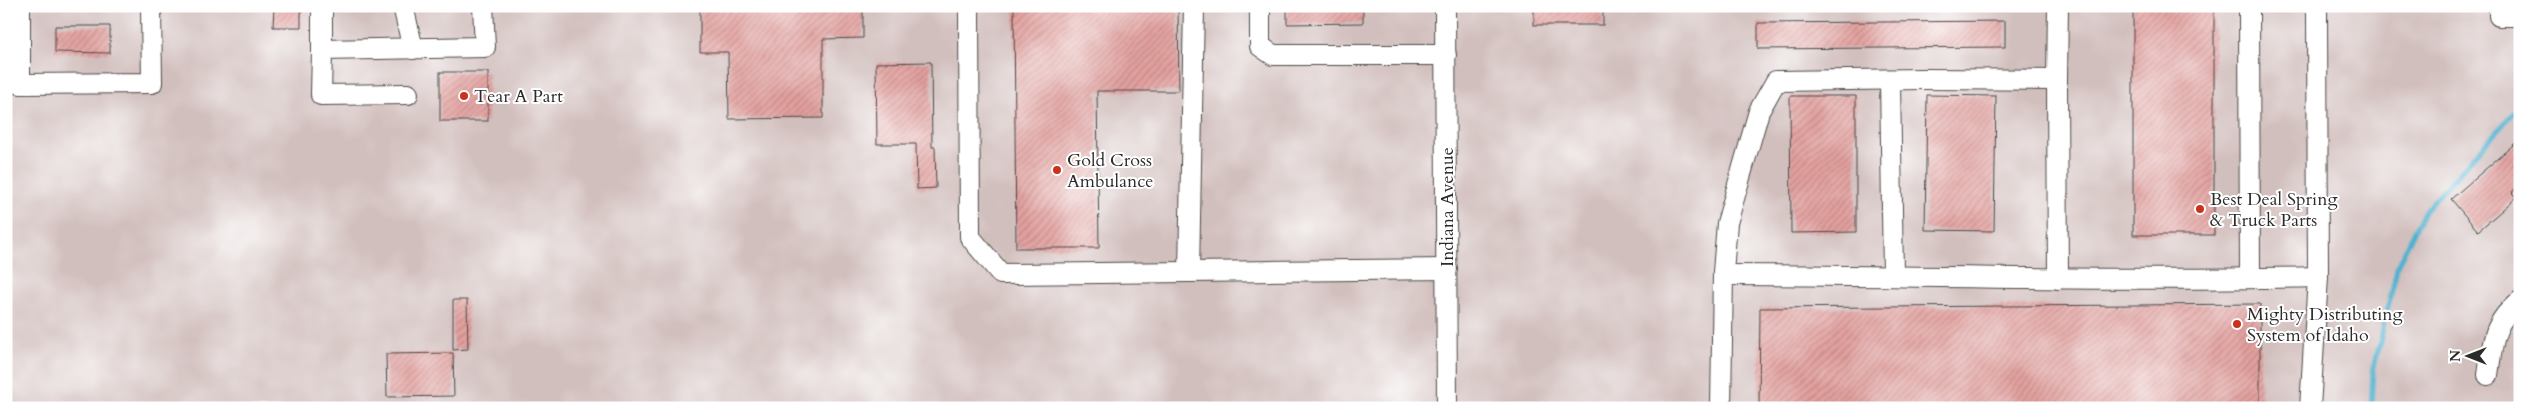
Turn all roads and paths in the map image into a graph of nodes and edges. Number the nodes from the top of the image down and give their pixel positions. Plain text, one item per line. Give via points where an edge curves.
1 (20, 6) edge
2 (151, 6) edge
3 (322, 6) edge
4 (403, 6) edge
5 (483, 6) edge
6 (969, 6) edge
7 (1194, 6) edge
8 (1260, 6) edge
9 (1445, 6) edge
10 (2058, 6) edge
11 (2250, 6) edge
12 (2317, 6) edge
13 (2499, 6) edge
14 (2520, 16) edge
15 (413, 48) junction
16 (322, 50) junction
17 (1446, 55) junction
18 (1890, 80) junction
19 (2058, 80) junction
20 (408, 94) dead end
21 (1447, 269) junction
22 (1188, 272) junction
23 (1723, 275) junction
24 (1893, 275) junction
25 (2250, 277) junction
26 (2318, 277) junction
27 (2058, 279) junction
28 (2520, 301) edge
29 (2488, 375) dead end
30 (1447, 408) edge
31 (1721, 408) edge
32 (2310, 408) edge

1 - 2 street via 20,84 152,82
3 - 16 street
4 - 15 street
5 - 15 street via 485,47
6 - 22 street via 970,237 1001,274
7 - 22 street
8 - 17 street via 1260,46 1273,55
9 - 17 street, Indiana Avenue
10 - 19 street
11 - 25 street
12 - 26 street
13 - 14 street via 2499,16
15 - 16 street
16 - 20 street via 321,95
17 - 21 street, Indiana Avenue
18 - 19 street
18 - 23 street via 1776,81 1759,111 1726,223
18 - 24 street
19 - 27 street
21 - 22 street
21 - 30 street, Indiana Avenue
23 - 24 street
23 - 31 street
24 - 27 street
25 - 26 street
25 - 27 street
26 - 32 street
28 - 29 street via 2509,310 2495,331

